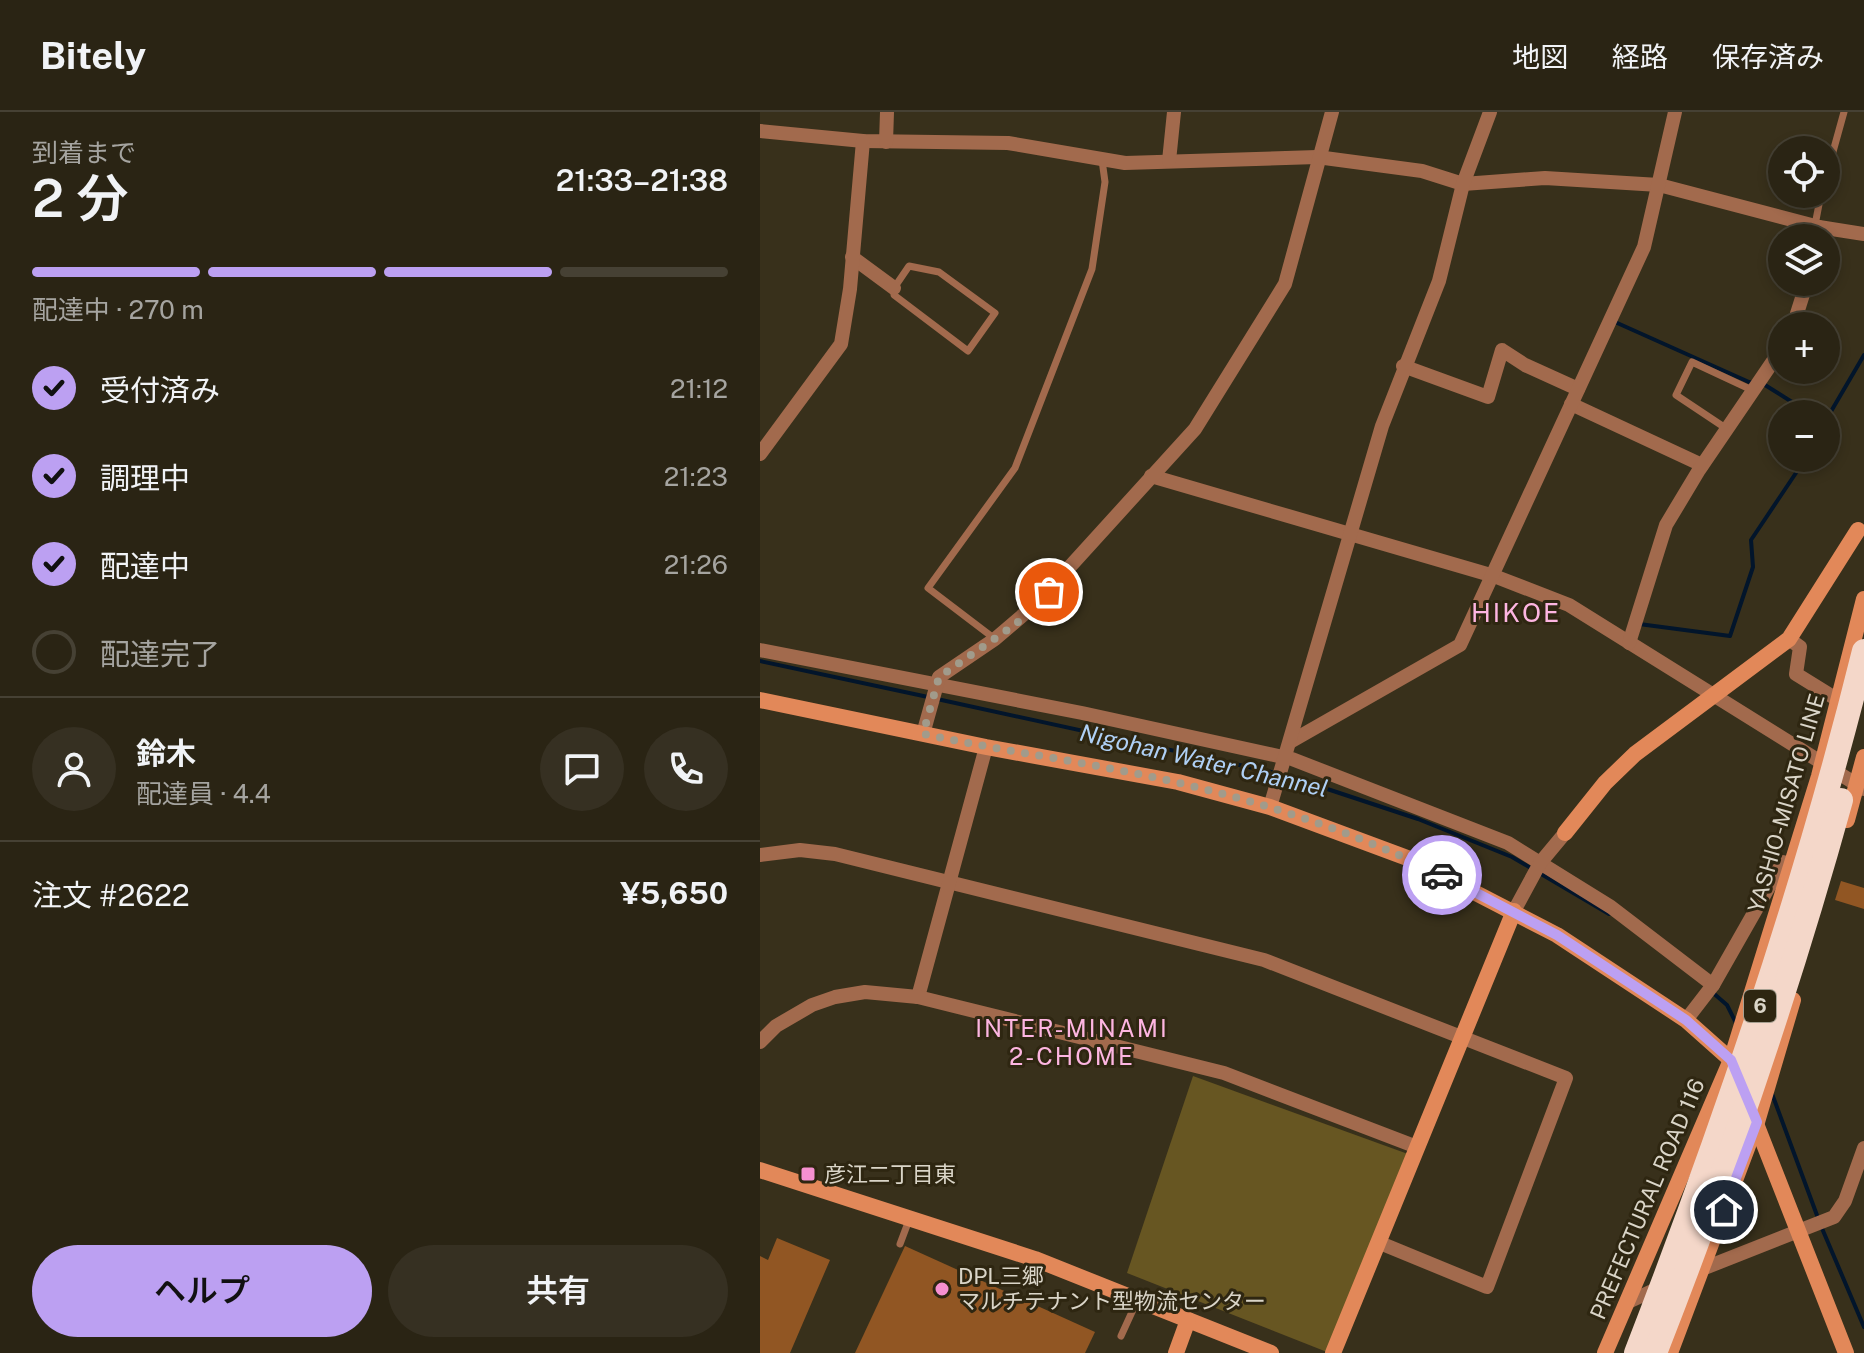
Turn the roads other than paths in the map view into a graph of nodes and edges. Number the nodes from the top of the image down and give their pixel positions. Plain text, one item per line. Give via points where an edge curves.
1 (887, 112) edge
2 (1174, 112) edge
3 (1332, 112) edge
4 (1490, 112) edge
5 (1675, 112) edge
6 (1844, 112) edge
7 (760, 131) edge
8 (1837, 136) edge
9 (863, 141) junction
10 (886, 142) junction
11 (1317, 157) junction
12 (1102, 160) junction
13 (1169, 161) junction
14 (1463, 184) junction
15 (1659, 185) junction
16 (1796, 224) edge
17 (1840, 232) edge
18 (1864, 234) edge
19 (852, 257) junction
20 (894, 288) junction
21 (1403, 366) junction
22 (1768, 370) edge
23 (1578, 389) junction
24 (1754, 391) junction
25 (1571, 404) junction
26 (1727, 429) junction
27 (761, 451) edge
28 (1702, 465) junction
29 (1151, 476) junction
30 (1861, 526) edge
31 (1351, 535) junction
32 (1494, 576) junction
33 (1864, 599) edge
34 (995, 639) junction
35 (1789, 639) junction
36 (1629, 643) junction
37 (760, 650) edge
38 (1864, 651) edge
39 (934, 684) junction
40 (1864, 691) edge
41 (1713, 695) junction
42 (1839, 697) junction
43 (760, 700) edge
44 (1864, 717) edge
45 (925, 726) junction
46 (1290, 742) junction
47 (986, 747) junction
48 (1285, 757) junction
49 (1864, 757) edge
50 (1823, 763) junction
51 (1860, 786) edge
52 (1270, 807) junction
53 (1565, 833) joint
54 (760, 855) edge
55 (1540, 863) junction
56 (1792, 867) junction
57 (1830, 877) junction
58 (950, 882) junction
59 (1514, 911) junction
60 (1713, 985) junction
61 (918, 997) junction
62 (1744, 1017) joint
63 (1686, 1020) junction
64 (1463, 1036) junction
65 (760, 1042) edge
66 (1731, 1060) junction
67 (1757, 1122) junction
68 (1417, 1147) junction
69 (1864, 1148) edge
70 (1711, 1154) junction
71 (760, 1170) edge
72 (1850, 1187) junction
73 (1864, 1196) edge
74 (909, 1218) junction
75 (1800, 1230) junction
76 (1380, 1243) junction
77 (900, 1244) dead end
78 (1702, 1268) junction
79 (1138, 1299) junction
80 (1626, 1303) junction
81 (1188, 1320) junction
82 (1677, 1334) junction
83 (1121, 1336) dead end
84 (1176, 1353) edge
85 (1271, 1353) edge
86 (1333, 1353) edge
87 (1605, 1353) edge
88 (1621, 1353) edge
89 (1637, 1353) edge
90 (1655, 1353) edge
91 (1670, 1353) edge
92 (1846, 1353) edge

1 - 10 street
2 - 13 street
3 - 11 street
4 - 14 street
5 - 15 street
6 - 8 lane
7 - 9 street
9 - 10 street
9 - 19 street
10 - 12 street via 1008,143
11 - 13 street
11 - 14 street via 1422,171
11 - 29 street via 1285,284 1195,429
12 - 13 street
12 - 34 lane via 1105,182 1092,269 1015,468 928,588
14 - 15 street via 1545,178
14 - 21 street via 1439,281
15 - 16 street
15 - 23 street via 1644,247
17 - 18 street
19 - 20 street
19 - 27 street via 841,344
20 - 20 lane via 909,266 939,272 995,313 968,351 894,295
21 - 23 street via 1488,397 1502,350
21 - 31 street
22 - 24 street
23 - 25 street
24 - 26 street
24 - 26 lane via 1692,362 1676,395
25 - 28 street
25 - 32 street
26 - 28 street
28 - 36 street via 1666,525
29 - 31 street
29 - 34 street via 1049,592
30 - 35 street
31 - 32 street
31 - 46 street
32 - 36 street via 1569,605
32 - 46 street via 1460,645
33 - 42 street, YASHIO-MISATO LINE
34 - 39 street
35 - 41 street
35 - 42 street via 1800,647 1796,674
36 - 41 street
37 - 39 street
38 - 70 highway, 6, bridge via 1830,781
39 - 45 street
39 - 48 street
40 - 42 street via 1849,688
41 - 50 street
41 - 53 street via 1619,768
42 - 50 street, YASHIO-MISATO LINE
43 - 45 street
44 - 90 highway, 6, bridge via 1809,915 1742,1120
45 - 47 street
46 - 48 street
47 - 52 street via 1178,782
47 - 58 street
48 - 52 street
48 - 55 street via 1479,831
49 - 51 street
50 - 51 street
50 - 56 street, YASHIO-MISATO LINE
51 - 57 street
52 - 59 street via 1410,859
53 - 55 street
54 - 58 street via 800,850 835,854
55 - 59 street
55 - 60 street via 1611,907
56 - 57 street via 1798,881 1818,887
56 - 60 street via 1783,862
56 - 62 street, YASHIO-MISATO LINE
57 - 67 street
58 - 61 street
58 - 64 street via 1264,960
59 - 63 street
59 - 64 street
60 - 63 street
61 - 65 street via 865,992 835,997 776,1026
61 - 68 street via 1224,1073
62 - 66 street, PREFECTURAL ROAD 116
63 - 66 street
64 - 68 street
64 - 76 street via 1566,1078 1487,1287
66 - 67 street
66 - 80 street, PREFECTURAL ROAD 116
67 - 75 street
67 - 78 street
68 - 76 street
69 - 72 street
70 - 88 highway, bridge
70 - 89 highway, 6, bridge
71 - 74 street
72 - 73 street
72 - 75 street via 1834,1217
74 - 77 lane
74 - 79 street
75 - 78 street
75 - 92 street
76 - 86 street
78 - 80 street
78 - 82 street
79 - 81 street
79 - 83 lane
80 - 87 street, PREFECTURAL ROAD 116
81 - 84 street
81 - 85 street
82 - 89 street
82 - 91 street

